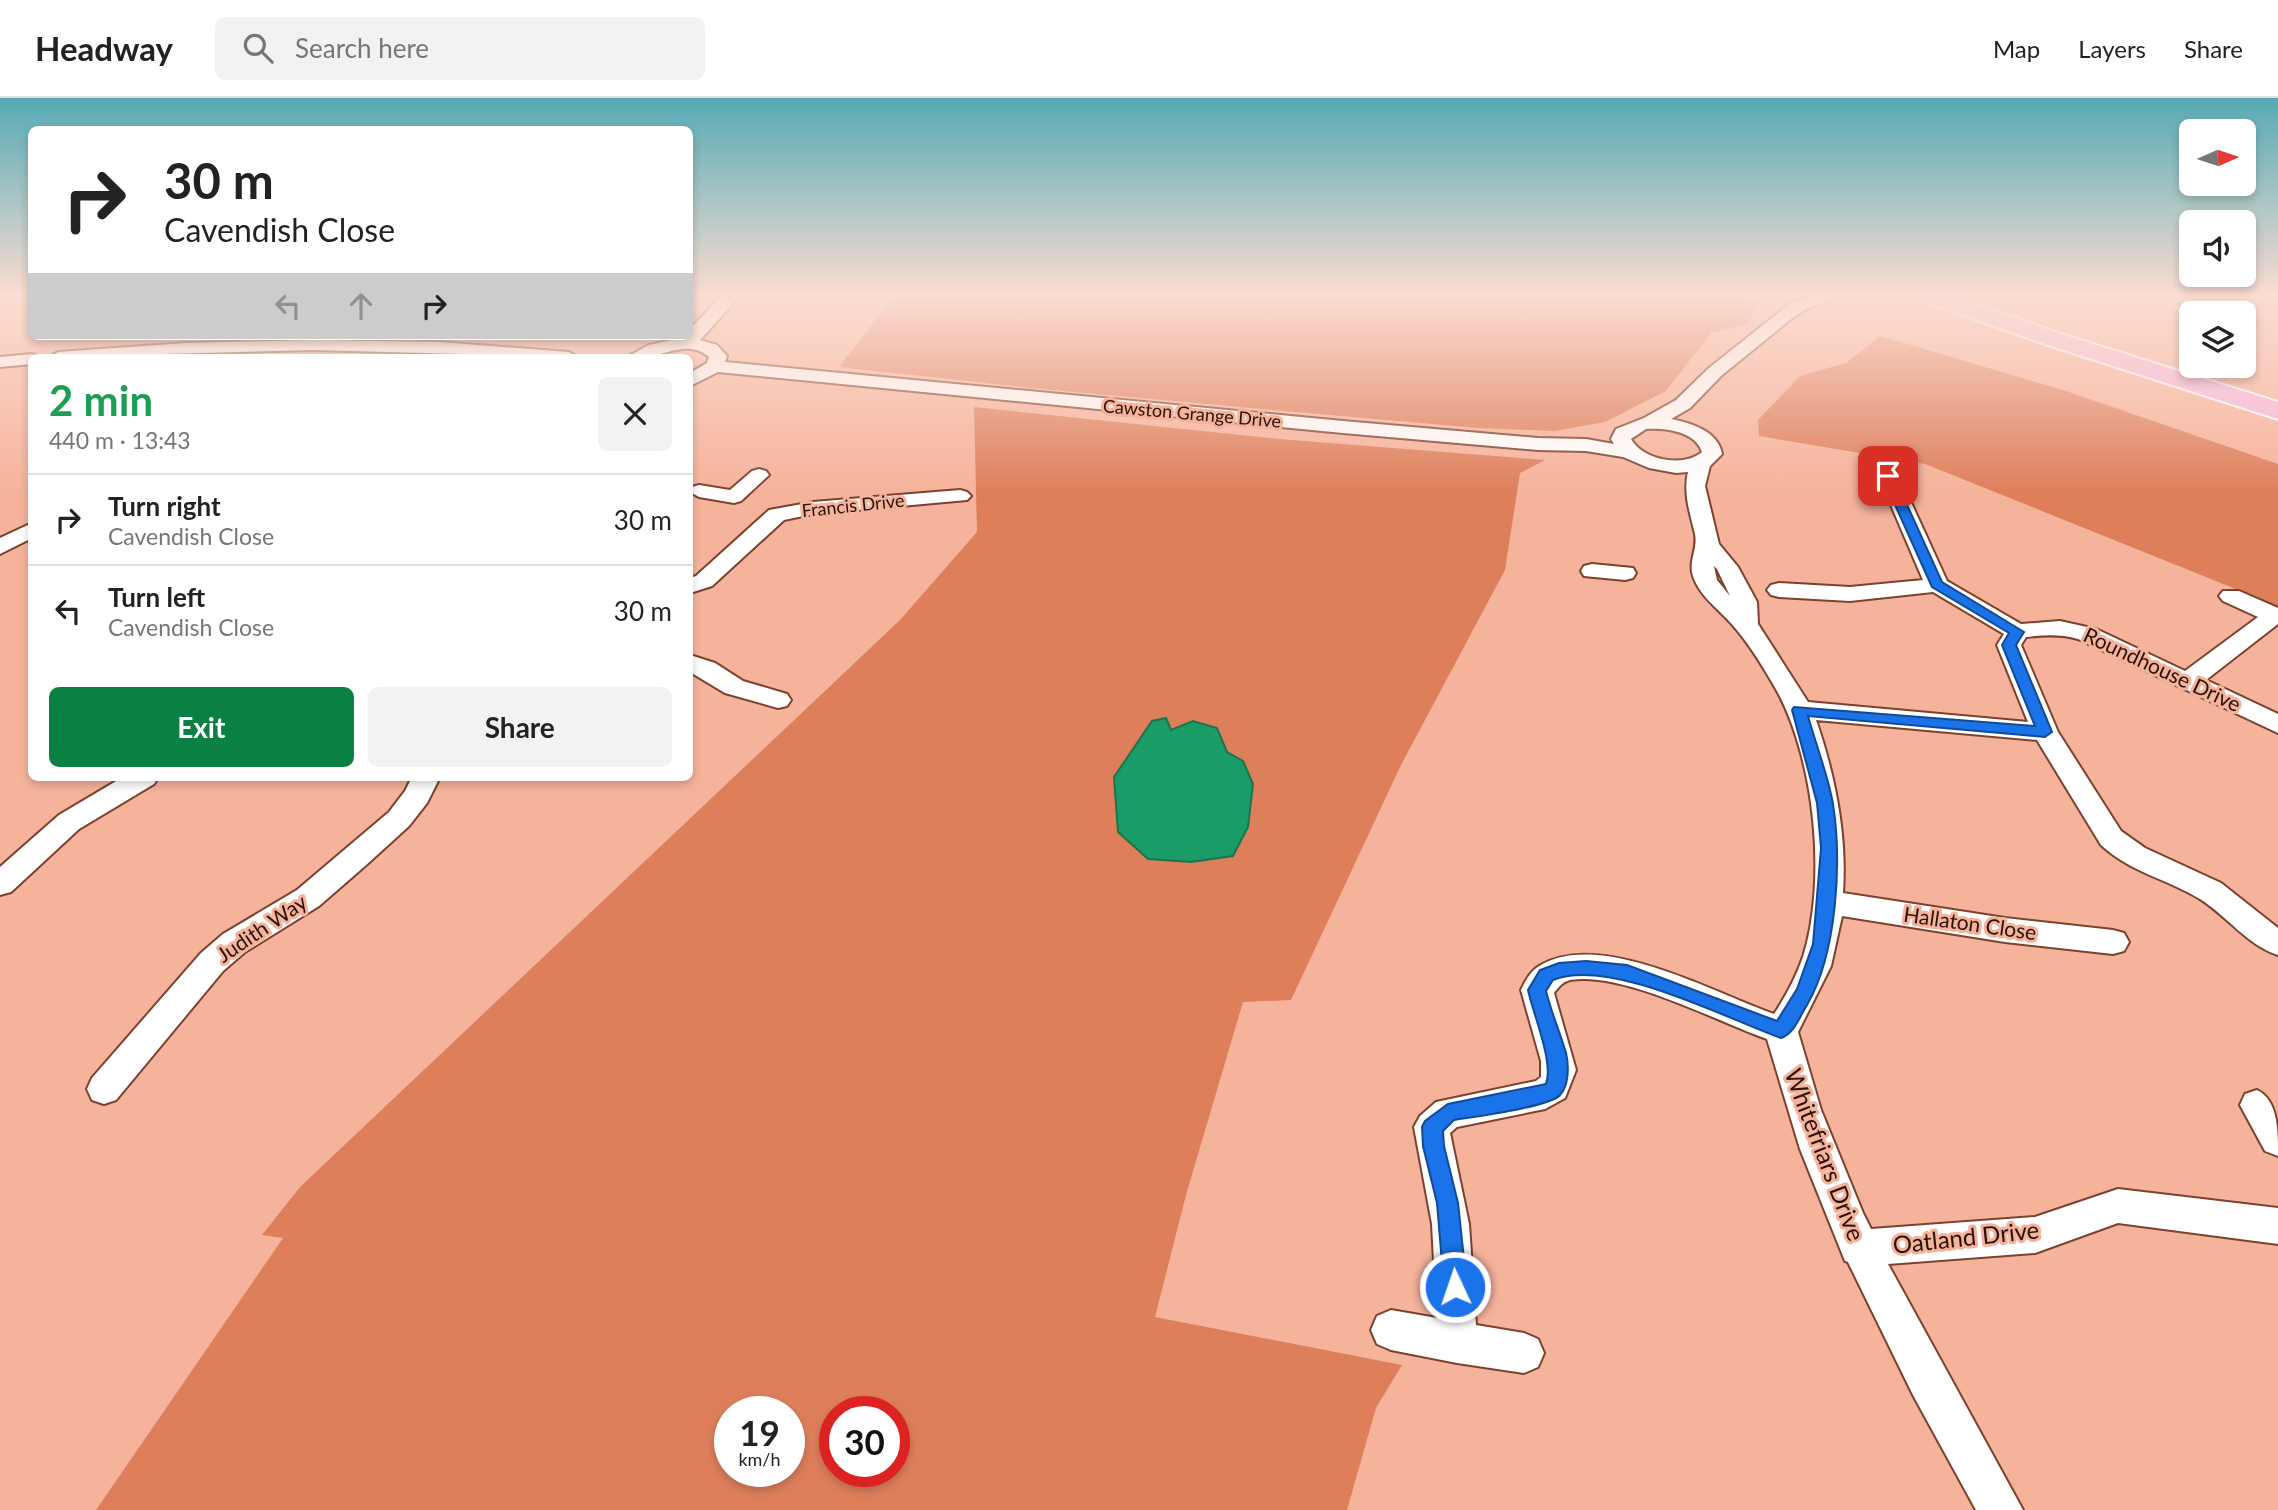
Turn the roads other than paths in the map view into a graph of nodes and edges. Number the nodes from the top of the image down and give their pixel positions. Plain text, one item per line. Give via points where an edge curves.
1 (22, 360) edge
2 (718, 360) edge
3 (1731, 360) edge
4 (2121, 360) edge
5 (0, 362) edge
6 (715, 366) junction
7 (693, 378) edge
8 (1683, 404) junction
9 (2278, 411) edge
10 (1649, 423) junction
11 (1697, 434) junction
12 (1625, 442) junction
13 (1883, 463) dead end
14 (1700, 464) junction
15 (1662, 466) junction
16 (760, 475) dead end
17 (1695, 486) junction
18 (699, 491) dead end
19 (961, 494) dead end
20 (734, 497) junction
21 (777, 515) junction
22 (28, 531) edge
23 (0, 547) edge
24 (1804, 568) dead end
25 (1592, 570) dead end
26 (1625, 573) dead end
27 (693, 585) edge
28 (1937, 585) junction
29 (1779, 590) dead end
30 (1815, 593) junction
31 (2231, 596) dead end
32 (2276, 616) edge
33 (2017, 632) junction
34 (693, 664) edge
35 (2188, 681) junction
36 (778, 700) dead end
37 (1799, 710) junction
38 (2278, 724) edge
39 (2045, 732) junction
40 (137, 781) edge
41 (424, 781) edge
42 (0, 884) edge
43 (1827, 902) junction
44 (2113, 942) dead end
45 (2278, 943) edge
46 (1781, 1030) junction
47 (104, 1089) dead end
48 (2258, 1105) dead end
49 (2278, 1140) edge
50 (2278, 1226) edge
51 (1858, 1248) junction
52 (1391, 1330) dead end
53 (1457, 1343) junction
54 (1524, 1353) dead end
55 (2001, 1510) edge

1 - 5 street
2 - 6 street
3 - 8 street
4 - 9 highway
6 - 7 street
6 - 12 street, Cawston Grange Drive via 1343,428 1538,444
8 - 10 street
8 - 11 street
10 - 11 street via 1674,425
10 - 12 street via 1629,428
11 - 14 street via 1712,447 1712,454
12 - 15 street, Cawston Grange Drive
13 - 28 street
14 - 15 street
14 - 17 street
15 - 17 street
16 - 20 street
17 - 37 street via 1708,546 1703,572 1717,596 1746,625
18 - 20 street
19 - 21 street, Francis Drive
20 - 21 street
21 - 27 street, Francis Drive
22 - 23 street
24 - 30 street
25 - 26 street
28 - 30 street
28 - 33 street
29 - 30 street
31 - 32 street
32 - 35 street
33 - 35 street, Roundhouse Drive via 2039,627 2087,634
33 - 39 street via 2009,645
34 - 36 street via 734,687
35 - 38 street, Roundhouse Drive
37 - 39 street
37 - 43 street via 1825,803
39 - 45 street via 2110,838 2124,852 2210,891 2257,932
40 - 42 street via 69,822
41 - 47 street, Judith Way via 399,820 308,898 234,943 212,962
43 - 44 street, Hallaton Close
43 - 46 street via 1822,944 1806,990
46 - 51 street, Whitefriars Drive via 1790,1068
46 - 53 street via 1627,972 1586,968 1546,975 1537,990 1557,1055 1558,1079 1553,1089 1448,1113 1432,1127 1455,1259
48 - 49 street
50 - 51 street, Oatland Drive via 2118,1206 2035,1235
51 - 55 street, Whitefriars Drive
52 - 53 street
53 - 54 street

